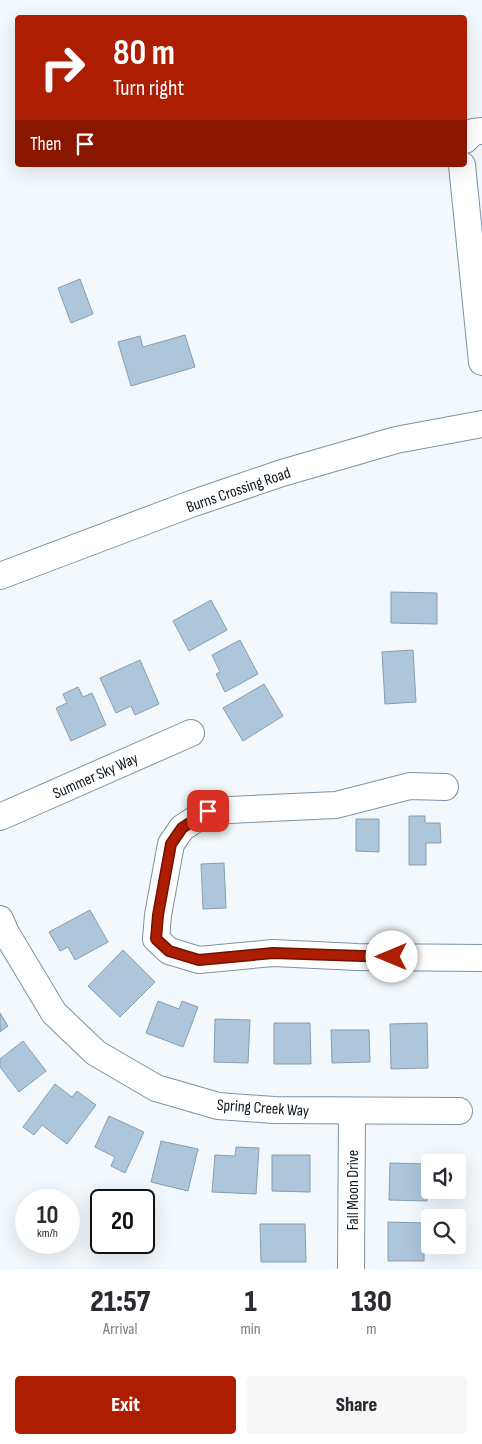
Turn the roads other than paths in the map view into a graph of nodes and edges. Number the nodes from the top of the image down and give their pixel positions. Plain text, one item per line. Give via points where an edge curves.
1 (482, 131) edge
2 (467, 138) edge
3 (462, 167) edge
4 (482, 362) edge
5 (482, 424) edge
6 (0, 576) edge
7 (191, 733) dead end
8 (445, 787) dead end
9 (0, 817) edge
10 (0, 918) edge
11 (482, 958) edge
12 (352, 1111) junction
13 (459, 1111) dead end
14 (351, 1269) edge

1 - 2 street via 474,132
3 - 4 street
5 - 6 street, Burns Crossing Road via 396,440 282,473
7 - 9 street, Summer Sky Way
8 - 11 street via 410,786 336,806 208,811 182,828 171,844 156,939 169,951 199,960 273,953
10 - 12 street, Spring Creek Way via 54,1013 96,1053 156,1088 218,1106
12 - 13 street, Spring Creek Way
12 - 14 street, Fall Moon Drive

